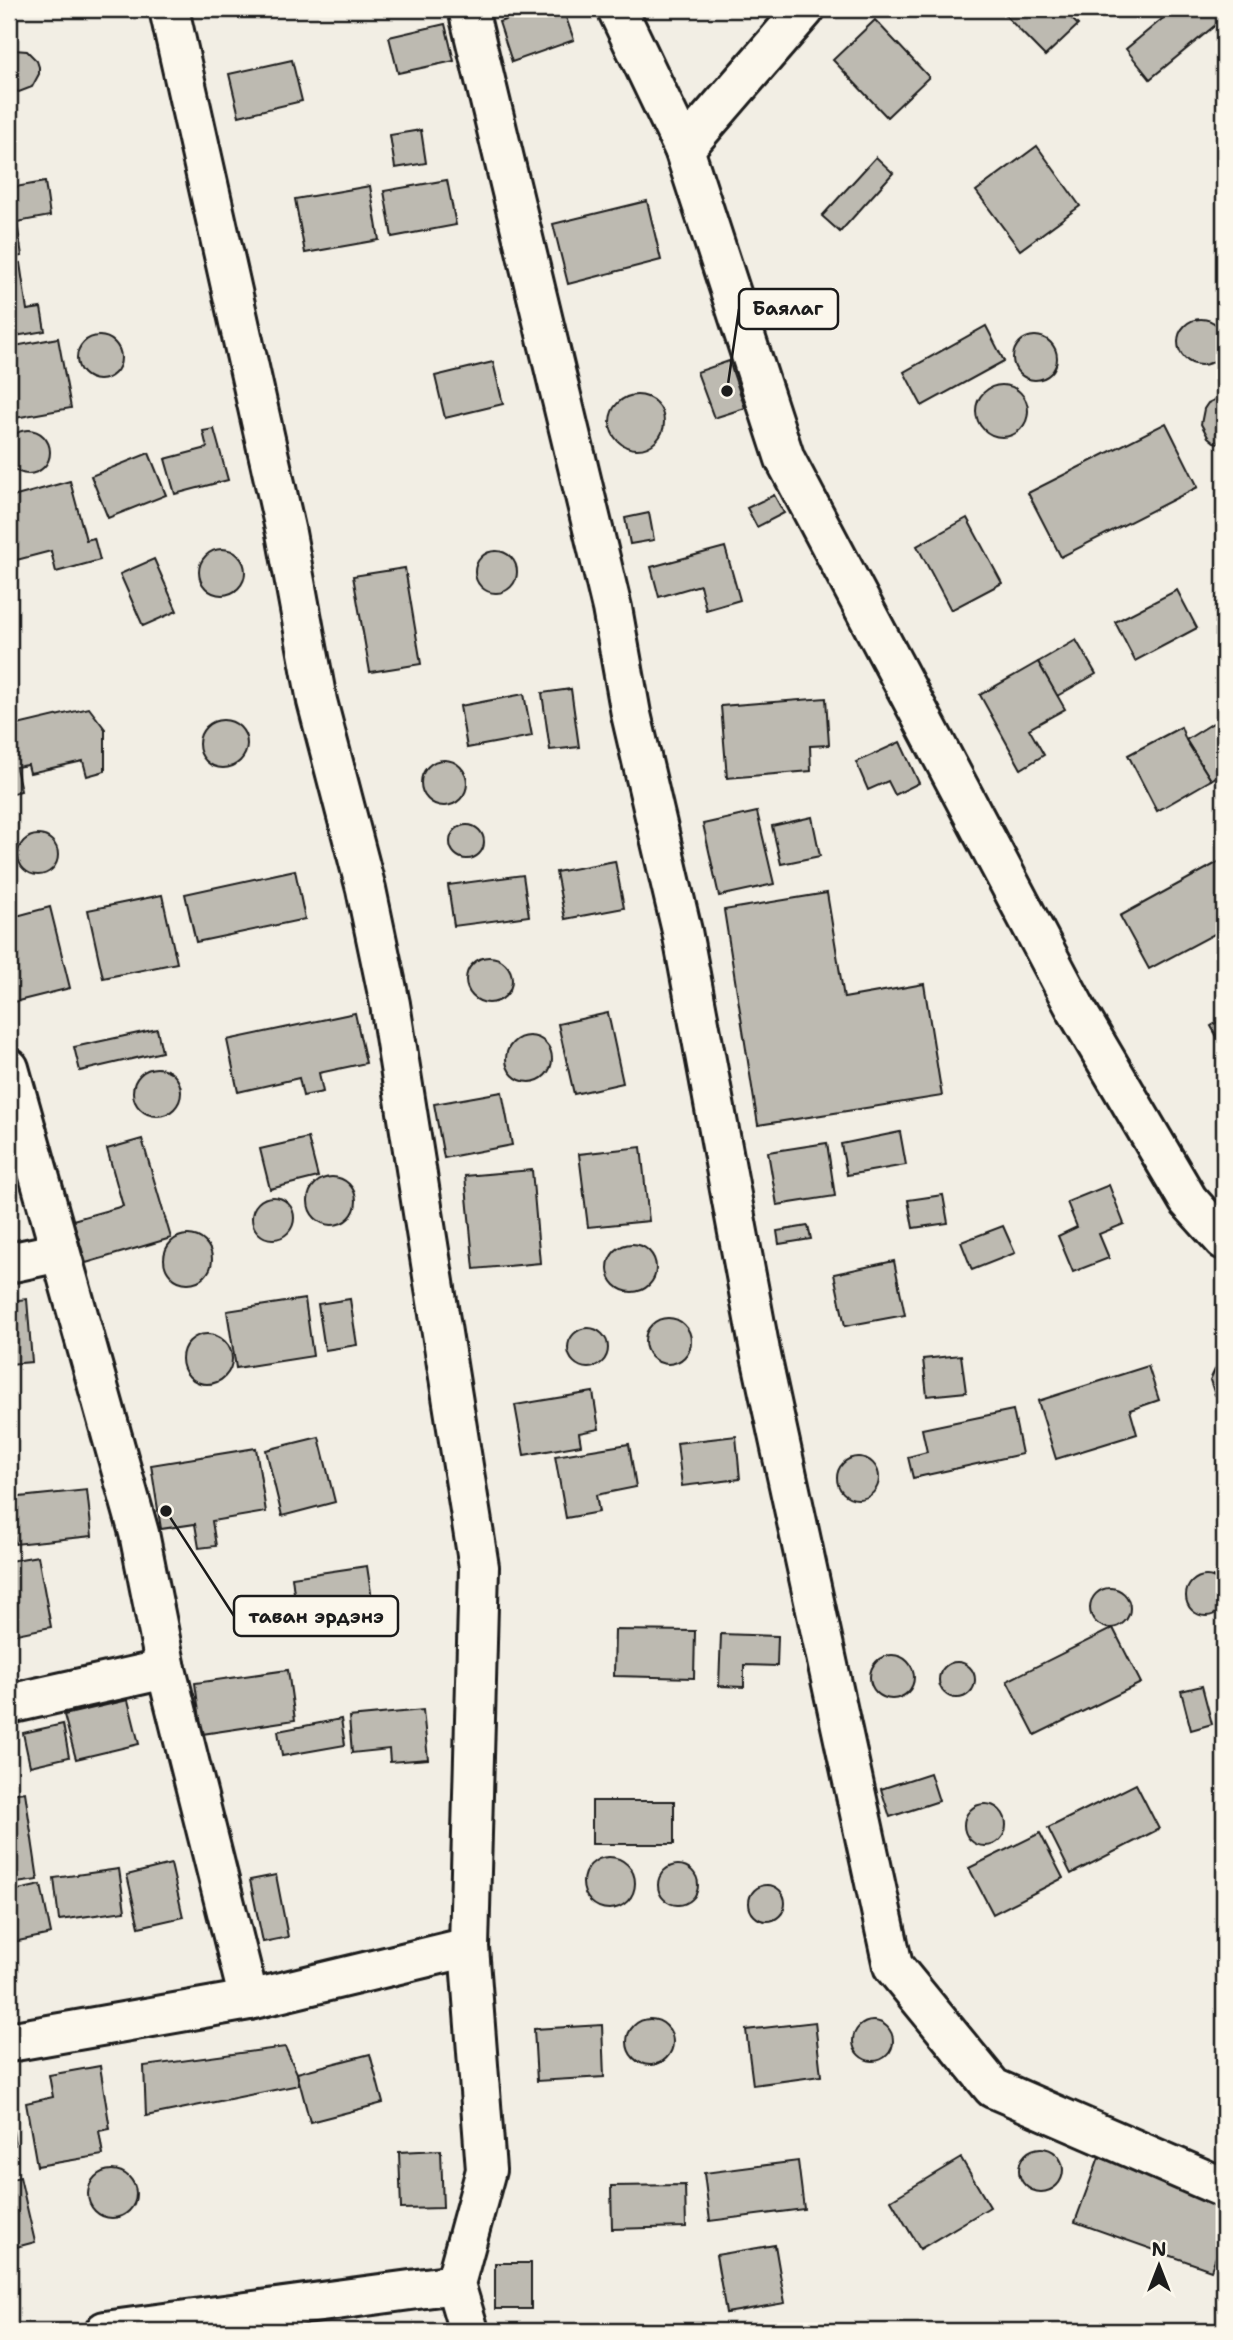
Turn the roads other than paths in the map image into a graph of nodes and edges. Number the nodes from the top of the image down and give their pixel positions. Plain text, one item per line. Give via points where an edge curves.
1 (169, 9) edge
2 (468, 9) edge
3 (617, 9) edge
4 (805, 9) edge
5 (684, 149) junction
6 (9, 1068) edge
7 (1224, 1240) edge
8 (60, 1252) junction
9 (9, 1263) edge
10 (166, 1669) junction
11 (9, 1704) edge
12 (469, 1947) junction
13 (249, 2000) junction
14 (9, 2042) edge
15 (1224, 2188) edge
16 (455, 2284) junction
17 (105, 2331) edge
18 (469, 2331) edge

1 - 12 street via 286,533 317,701 366,889 390,1004 480,1567
2 - 15 street via 612,608 631,714 684,944 760,1351 893,1966 993,2088
3 - 5 street
4 - 5 street
5 - 7 street via 785,459 1077,1011 1188,1200
6 - 8 street
8 - 9 street
8 - 10 street via 139,1532
10 - 11 street
10 - 13 street
12 - 13 street
12 - 16 street via 486,2170
13 - 14 street
16 - 17 street
16 - 18 street

